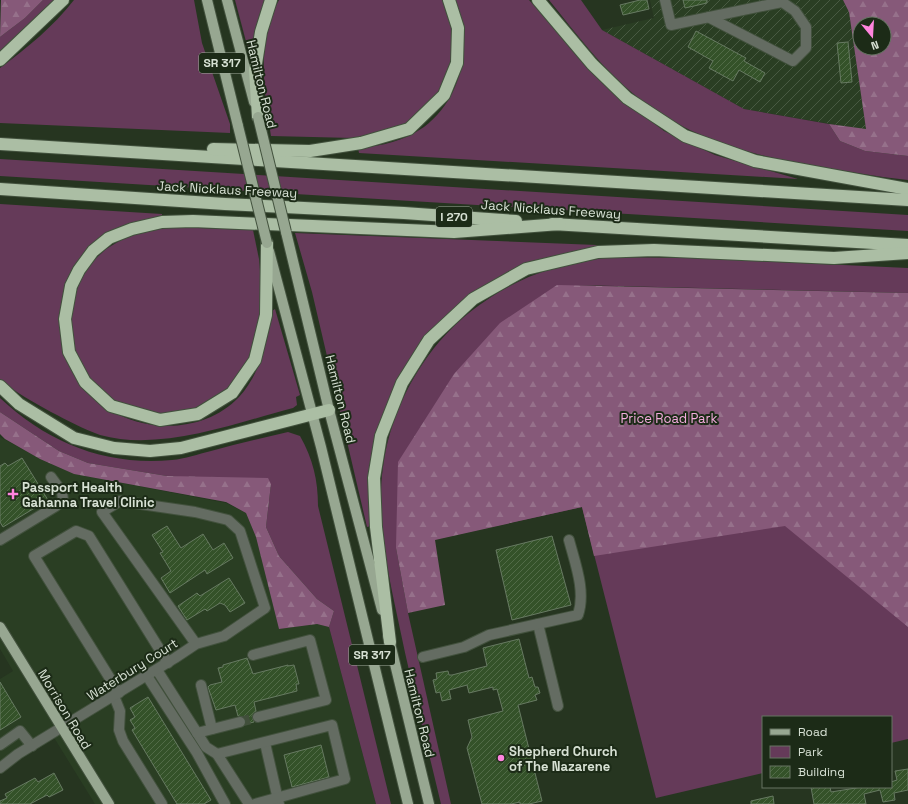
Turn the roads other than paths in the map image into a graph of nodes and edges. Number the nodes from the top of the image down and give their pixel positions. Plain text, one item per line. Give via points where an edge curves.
1 (63, 0) edge
2 (207, 0) edge
3 (227, 0) edge
4 (270, 0) edge
5 (449, 0) edge
6 (538, 0) edge
7 (665, 0) edge
8 (708, 17) junction
9 (0, 60) edge
10 (258, 117) junction
11 (0, 144) edge
12 (24, 146) junction
13 (0, 189) edge
14 (908, 189) edge
15 (908, 200) edge
16 (560, 224) junction
17 (267, 243) junction
18 (908, 245) edge
19 (908, 254) edge
20 (0, 386) edge
21 (329, 410) junction
22 (312, 415) junction
23 (51, 477) dead end
24 (0, 540) edge
25 (569, 540) dead end
26 (538, 624) junction
27 (0, 627) edge
28 (390, 642) junction
29 (196, 644) junction
30 (253, 655) dead end
31 (423, 657) dead end
32 (168, 663) junction
33 (157, 670) junction
34 (147, 676) junction
35 (201, 685) dead end
36 (116, 694) junction
37 (558, 706) dead end
38 (258, 717) tunnel mouth
39 (240, 722) tunnel mouth
40 (62, 728) junction
41 (212, 729) junction
42 (197, 733) junction
43 (265, 743) junction
44 (0, 745) edge
45 (32, 746) junction
46 (217, 754) junction
47 (0, 767) edge
48 (279, 801) edge
49 (109, 804) edge
50 (162, 804) edge
51 (226, 804) edge
52 (249, 804) edge
53 (255, 804) edge
54 (408, 804) edge
55 (429, 804) edge

1 - 9 highway
2 - 17 main road, SR 317, bridge
3 - 10 main road, Hamilton Road / SR 317
4 - 10 highway via 261,32 255,70
5 - 12 highway via 458,28 457,63 444,95 409,129 361,143 310,151
6 - 14 highway via 592,64 627,98 685,136 755,161
7 - 8 street via 671,25
8 - 8 street via 782,2 806,27 806,48 793,61
10 - 21 main road, Hamilton Road / SR 317, bridge
11 - 12 highway
12 - 15 highway
13 - 16 highway, Jack Nicklaus Freeway / I 270
16 - 17 highway via 454,232 193,221 162,222 132,229 109,238 93,251 71,286 65,320 69,352 85,382 111,406 160,420 198,414 232,392 255,360 266,315
16 - 18 highway, Jack Nicklaus Freeway / I 270
17 - 22 main road, SR 317
19 - 28 highway via 834,258 654,250 598,252 526,269 473,299 429,340 402,383 381,436 374,478 376,526
20 - 22 highway via 20,404 74,438 114,448 150,451 181,448
21 - 22 highway
21 - 28 main road, Hamilton Road / SR 317
22 - 54 main road, SR 317
23 - 24 street via 62,492 63,500
25 - 26 street via 581,592 582,604 578,615
26 - 31 street via 489,635 464,647
26 - 37 street
27 - 40 main road, Morrison Road
28 - 55 main road, Hamilton Road / SR 317
29 - 29 street, Waterbury Court via 224,636 265,608 240,531 228,520 195,512 120,501 102,512
29 - 32 street, Waterbury Court
30 - 38 street via 310,640 326,700
32 - 33 street, Waterbury Court
32 - 36 street via 89,536 76,531 34,556
33 - 34 street, Waterbury Court
33 - 42 street
34 - 36 street, Waterbury Court
34 - 51 street via 197,752
35 - 41 street
36 - 40 street, Waterbury Court
36 - 50 street via 123,740
39 - 41 street
40 - 45 street, Waterbury Court
40 - 49 main road, Morrison Road
41 - 42 street
42 - 46 street via 206,747
43 - 46 street
43 - 48 street
43 - 48 street via 332,726 345,779
44 - 45 street via 20,731
45 - 47 street, Waterbury Court
46 - 52 street
48 - 53 street

